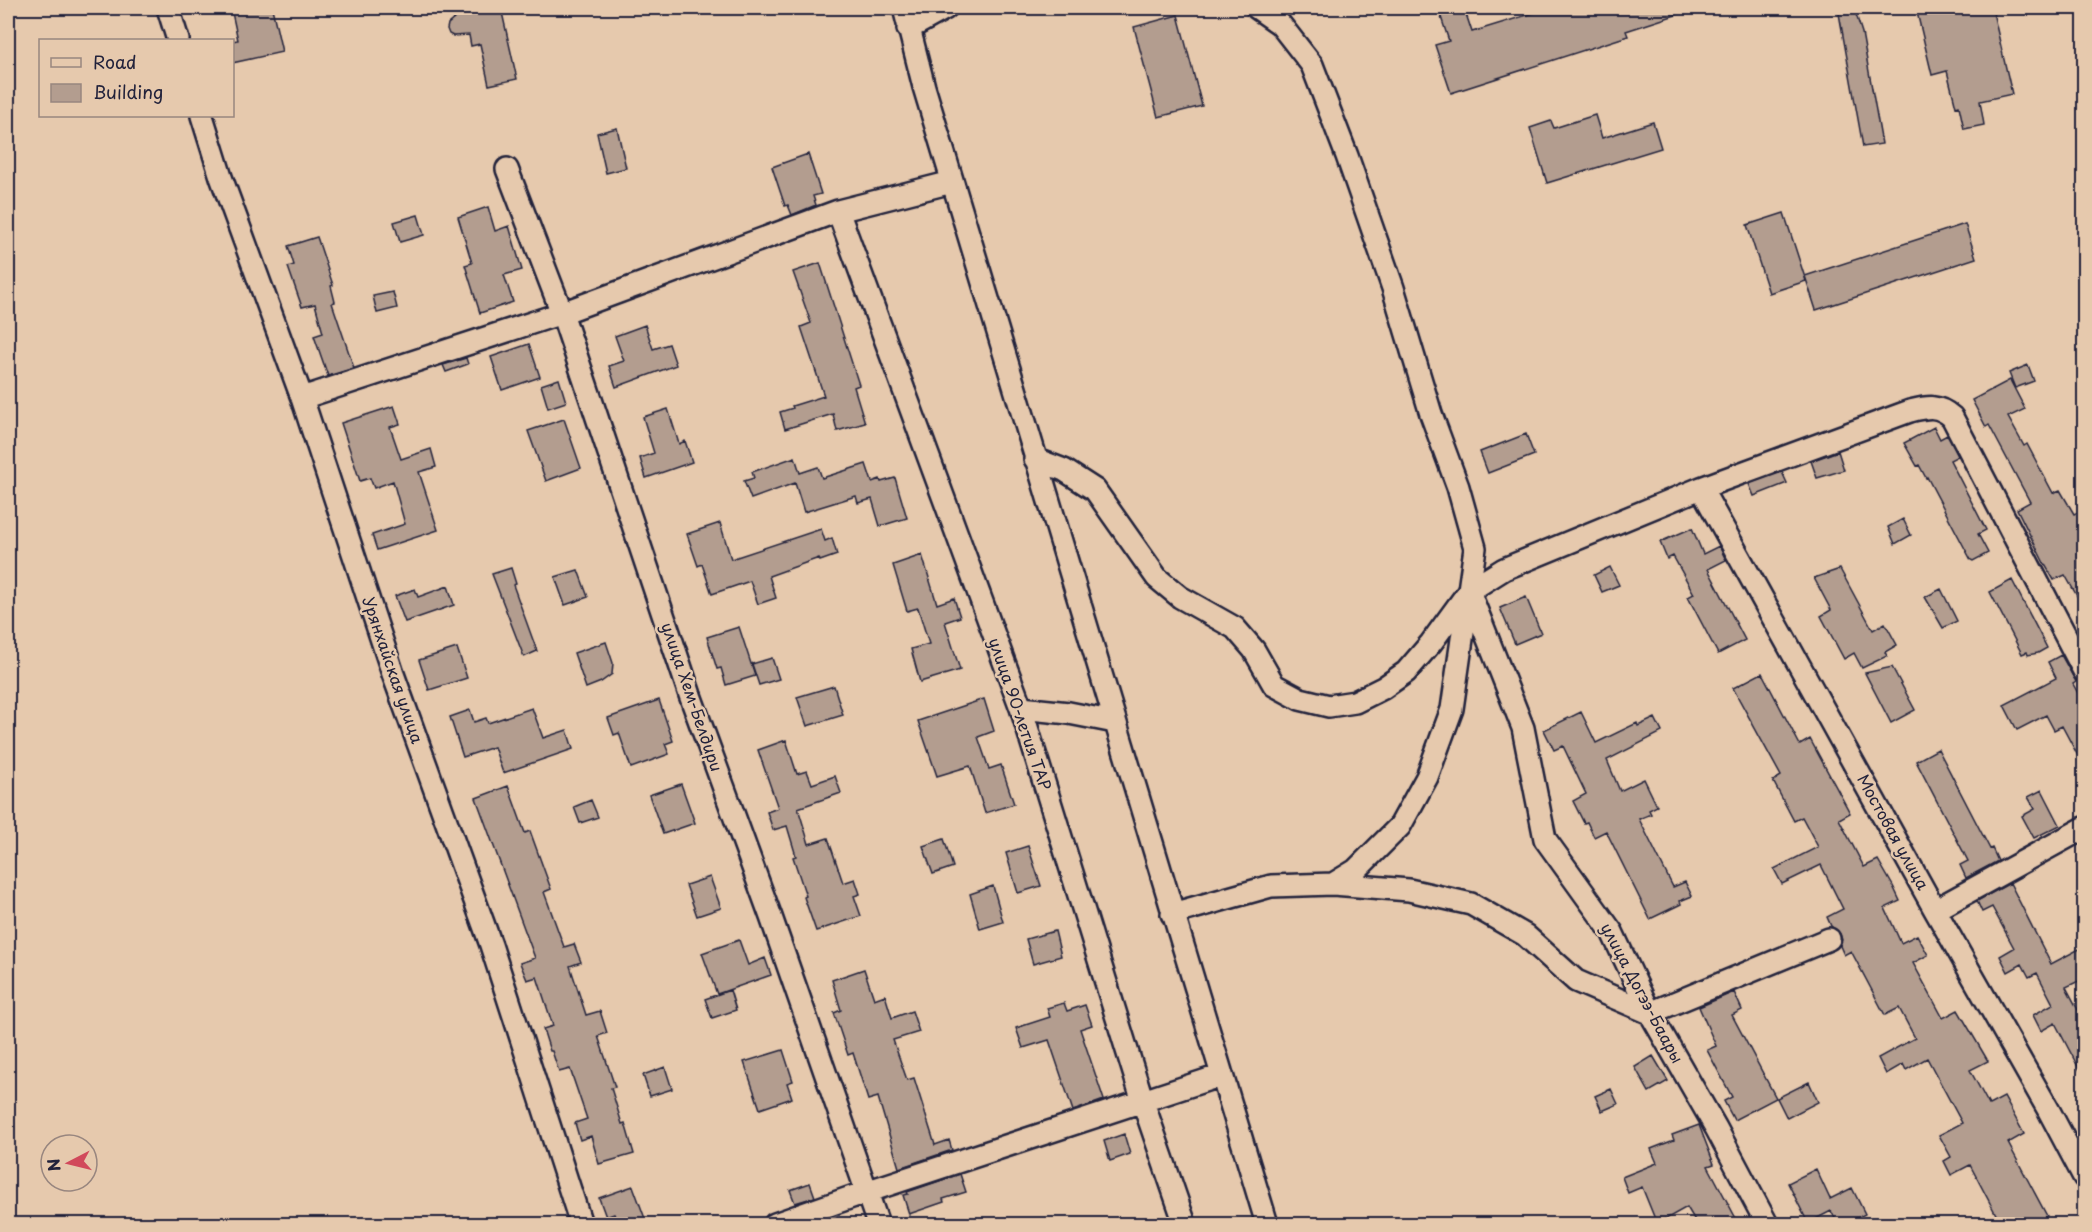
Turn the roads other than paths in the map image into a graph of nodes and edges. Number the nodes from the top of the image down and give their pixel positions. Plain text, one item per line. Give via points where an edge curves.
1 (168, 8) edge
2 (904, 8) edge
3 (946, 8) edge
4 (1257, 8) edge
5 (908, 28) junction
6 (178, 39) edge
7 (202, 117) edge
8 (507, 170) dead end
9 (952, 182) junction
10 (838, 210) junction
11 (562, 313) junction
12 (302, 398) junction
13 (1035, 459) junction
14 (1701, 488) junction
15 (1468, 591) junction
16 (2085, 671) edge
17 (1021, 708) junction
18 (1115, 722) junction
19 (2085, 828) edge
20 (1333, 884) junction
21 (1935, 910) junction
22 (1172, 914) junction
23 (1829, 939) dead end
24 (1650, 1012) junction
25 (1222, 1075) junction
26 (1143, 1102) junction
27 (2085, 1177) edge
28 (866, 1192) junction
29 (581, 1224) edge
30 (775, 1224) edge
31 (878, 1224) edge
32 (1185, 1224) edge
33 (1268, 1224) edge
34 (1767, 1224) edge

1 - 6 street
2 - 5 street
3 - 5 street
4 - 15 street via 1280,24 1312,65 1347,156 1475,548
5 - 9 street
7 - 12 street, Урянхайская улица
8 - 11 street, улица Хем-Белдири
9 - 10 street
9 - 13 street
10 - 11 street
10 - 17 street, улица 90-летия ТАР
11 - 12 street
11 - 28 street, улица Хем-Белдири via 690,695
12 - 29 street, Урянхайская улица via 393,674 491,945
13 - 15 street via 1064,470 1095,490 1157,578 1180,597 1235,628 1254,650 1274,684 1300,699 1329,706 1355,702 1383,688 1406,672
13 - 18 street
14 - 15 street via 1504,569
14 - 16 street via 1910,411 1934,407 1944,410 1952,417
14 - 21 street, Мостовая улица
15 - 20 street via 1452,710 1426,777 1400,826 1356,870
15 - 24 street, улица Догээ-Баары via 1523,728 1545,839 1612,932
17 - 18 street
17 - 26 street, улица 90-летия ТАР
18 - 22 street
19 - 21 street
20 - 22 street via 1271,886
20 - 24 street via 1409,890 1471,904 1525,935 1576,981
21 - 27 street, Мостовая улица
22 - 25 street
23 - 24 street
24 - 34 street, улица Догээ-Баары
25 - 26 street
25 - 33 street
26 - 28 street
26 - 32 street, улица 90-летия ТАР
28 - 30 street
28 - 31 street, улица Хем-Белдири

